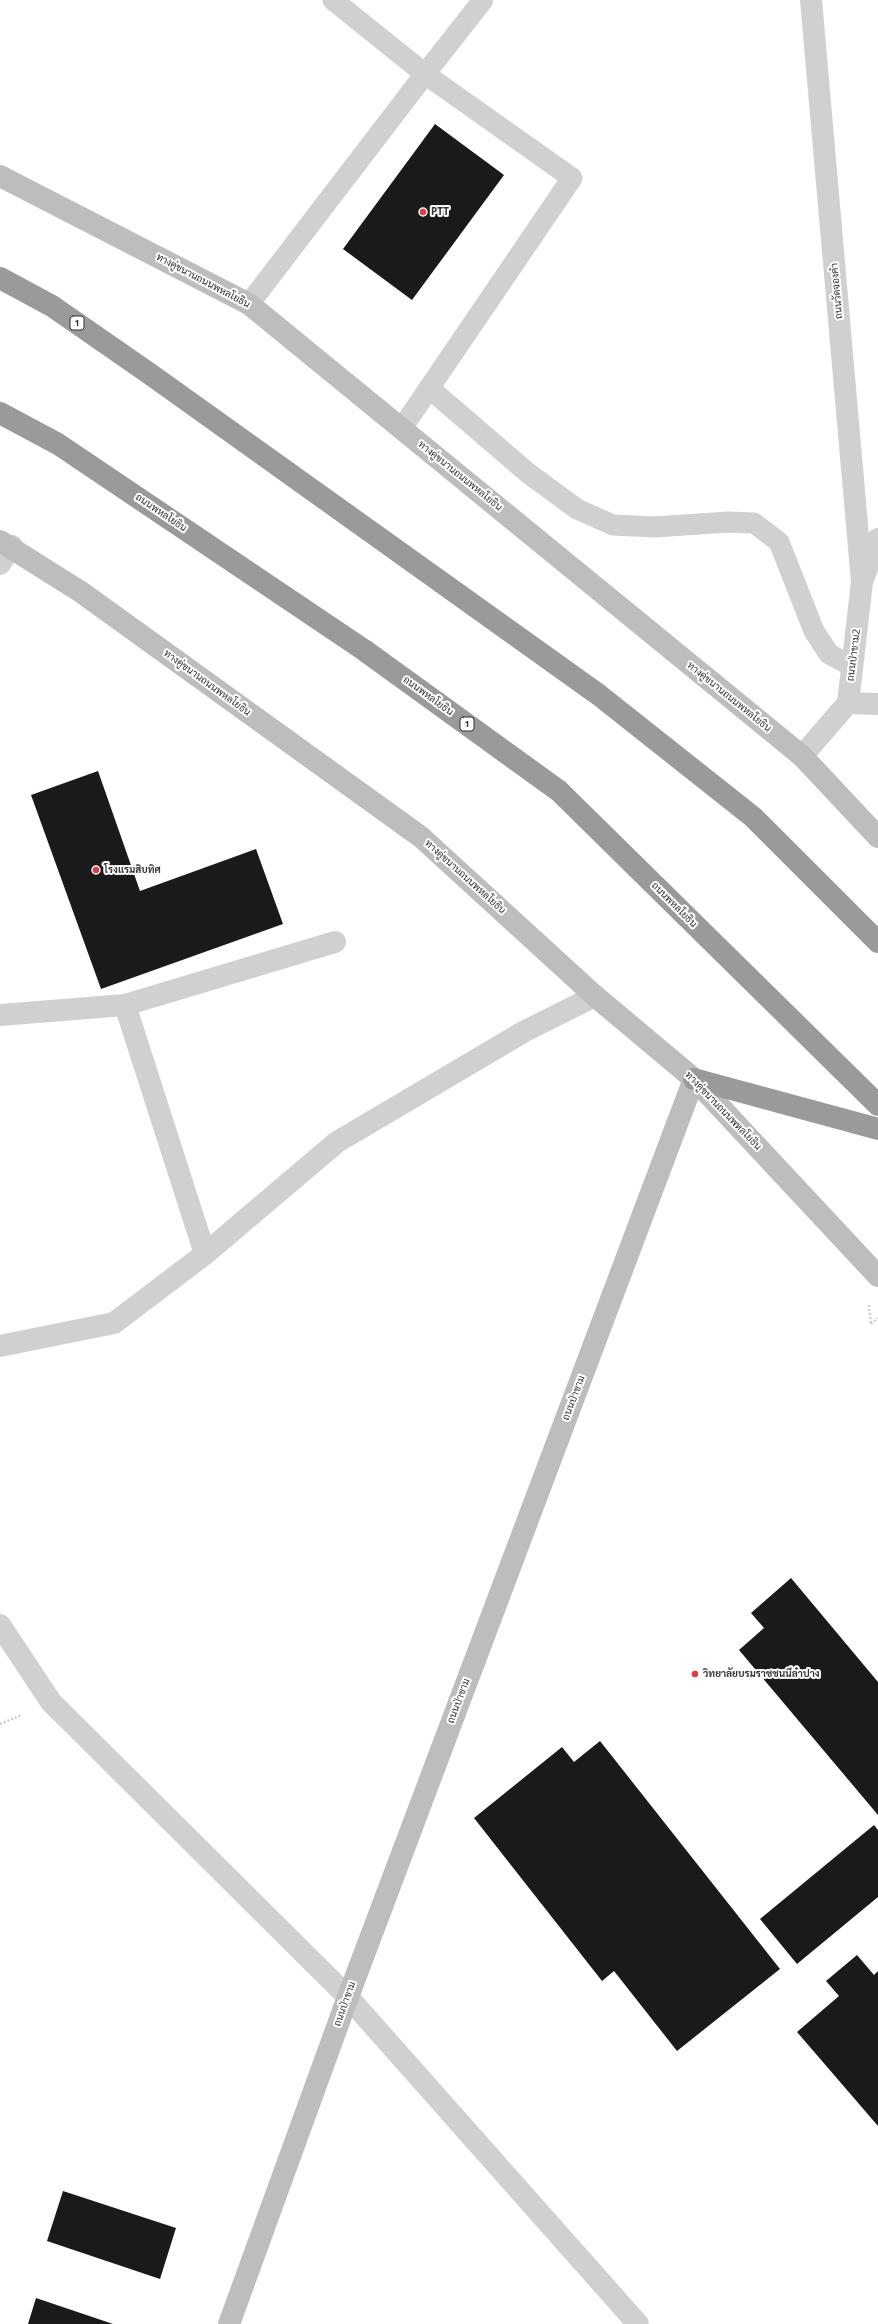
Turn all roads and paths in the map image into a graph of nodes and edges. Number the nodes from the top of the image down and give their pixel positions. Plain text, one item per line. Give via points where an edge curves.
1 (333, 0) edge
2 (483, 0) edge
3 (811, 0) edge
4 (425, 74) junction
5 (0, 176) edge
6 (0, 278) edge
7 (249, 304) junction
8 (429, 388) junction
9 (0, 413) edge
10 (402, 428) junction
11 (878, 539) edge
12 (4, 550) edge
13 (862, 582) junction
14 (852, 666) junction
15 (848, 703) junction
16 (878, 704) edge
17 (802, 756) junction
18 (878, 836) edge
19 (335, 942) dead end
20 (878, 942) edge
21 (595, 996) junction
22 (125, 1005) junction
23 (0, 1015) edge
24 (694, 1079) junction
25 (878, 1105) edge
26 (878, 1129) edge
27 (206, 1254) junction
28 (878, 1276) edge
29 (878, 1318) edge
30 (871, 1324) dead end
31 (0, 1346) edge
32 (0, 1625) edge
33 (348, 1997) junction
34 (229, 2324) edge
35 (638, 2324) edge

1 - 4 lane
2 - 4 lane
3 - 13 street, ถนนวัดจองคำ
4 - 7 lane
4 - 8 lane via 572,178
5 - 7 main road, ทางคู่ขนานถนนพหลโยธิน
6 - 20 highway, 1 via 52,306 117,351 599,695 753,817
7 - 10 main road, ทางคู่ขนานถนนพหลโยธิน
8 - 10 lane
8 - 14 lane via 528,473 577,509 612,525 655,527 728,522 754,523 779,542 814,631 829,654
9 - 25 highway, ถนนพหลโยธิน / 1 via 58,444 358,645 559,791
10 - 17 main road, ทางคู่ขนานถนนพหลโยธิน
11 - 13 street, ถนนป่าขาม2
12 - 21 main road, ทางคู่ขนานถนนพหลโยธิน via 81,592 421,837
13 - 14 street, ถนนป่าขาม2
14 - 15 street, ถนนป่าขาม2
15 - 16 street
15 - 17 street
17 - 18 main road, ทางคู่ขนานถนนพหลโยธิน
19 - 22 street
21 - 24 main road, ทางคู่ขนานถนนพหลโยธิน
21 - 27 street via 526,1031 337,1142
22 - 23 street
22 - 27 street
24 - 26 highway
24 - 28 main road, ทางคู่ขนานถนนพหลโยธิน
24 - 33 main road, ถนนป่าขาม
27 - 31 street via 114,1323
29 - 30 path
32 - 33 street via 52,1702
33 - 34 main road, ถนนป่าขาม
33 - 35 street

